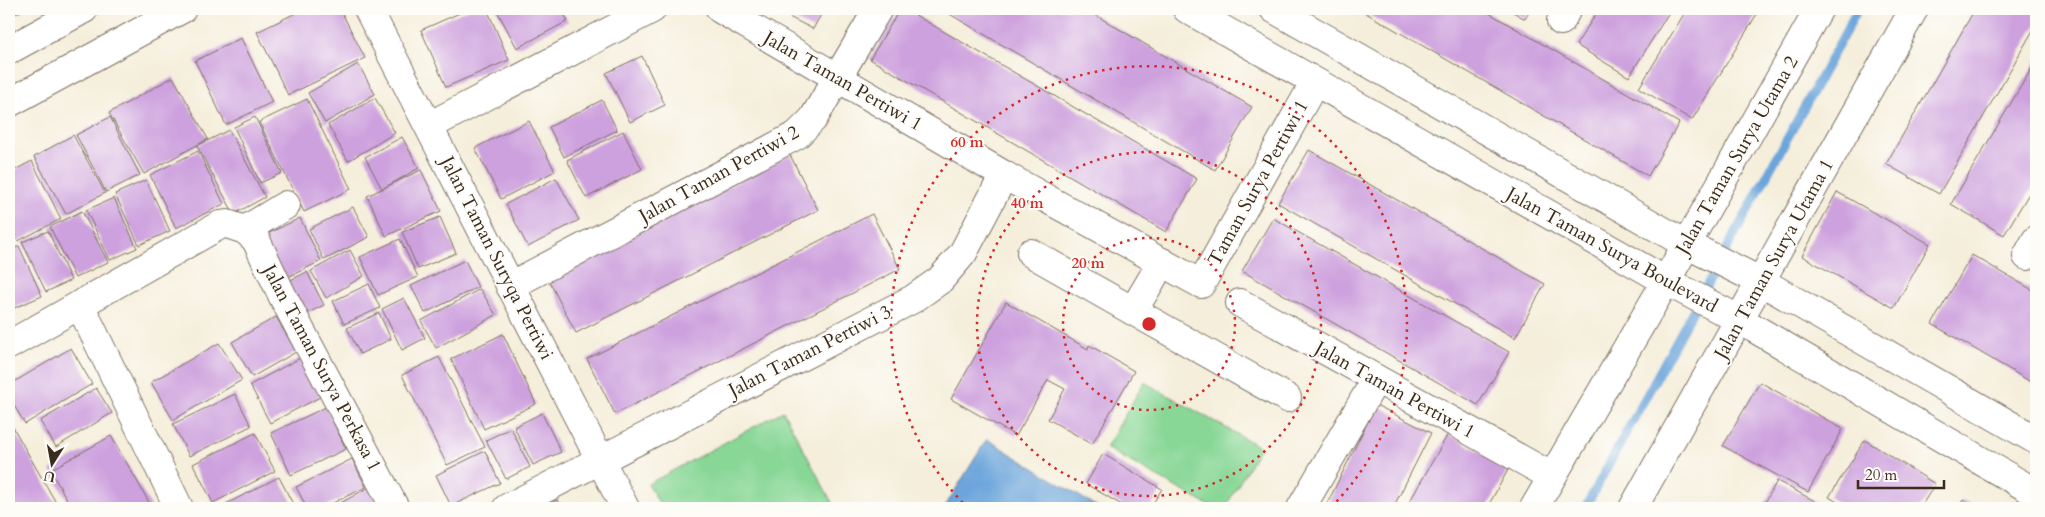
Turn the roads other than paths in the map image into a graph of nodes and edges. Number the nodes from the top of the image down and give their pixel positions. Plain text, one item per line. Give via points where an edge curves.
1 (84, 9) edge
2 (182, 9) edge
3 (368, 9) edge
4 (652, 9) edge
5 (720, 9) edge
6 (878, 9) edge
7 (1187, 9) edge
8 (1274, 9) edge
9 (1819, 9) edge
10 (1914, 9) edge
11 (9, 50) edge
12 (836, 77) junction
13 (1315, 82) junction
14 (9, 103) edge
15 (428, 126) junction
16 (1004, 175) junction
17 (286, 205) dead end
18 (245, 230) junction
19 (1696, 248) junction
20 (1031, 253) dead end
21 (1156, 259) junction
22 (1753, 277) junction
23 (1201, 284) joint
24 (510, 286) junction
25 (1676, 286) junction
26 (1240, 303) dead end
27 (80, 304) junction
28 (1127, 308) junction
29 (1731, 316) junction
30 (9, 345) edge
31 (1376, 379) junction
32 (1287, 398) dead end
33 (2036, 440) edge
34 (601, 459) junction
35 (1551, 476) junction
36 (2036, 493) edge
37 (179, 508) edge
38 (395, 508) edge
39 (506, 508) edge
40 (625, 508) edge
41 (1300, 508) edge
42 (1534, 508) edge
43 (1633, 508) edge

1 - 11 street
2 - 14 street
3 - 15 street, Jalan Taman Suryqa Pertiwi
4 - 15 street
5 - 12 street, Jalan Taman Pertiwi 1
6 - 12 street, Jalan Taman Pertiwi 2
7 - 13 street, Jalan Taman Surya Boulevard
8 - 19 street
9 - 19 street, Jalan Taman Surya Utama 2
10 - 22 street, Jalan Taman Surya Utama 1
12 - 16 street, Jalan Taman Pertiwi 1
12 - 24 street, Jalan Taman Pertiwi 2 via 813,119 797,135
13 - 23 street, Taman Surya Pertiwi 1
13 - 25 street, Jalan Taman Surya Boulevard
15 - 24 street, Jalan Taman Suryqa Pertiwi
16 - 21 street, Jalan Taman Pertiwi 1
16 - 34 street, Jalan Taman Pertiwi 3 via 963,254 940,280 913,298
17 - 18 street
18 - 27 street via 220,225
18 - 38 street, Jalan Taman Surya Perkasa 1 via 256,240
19 - 22 street
19 - 25 street, Jalan Taman Surya Utama 2
20 - 28 street
21 - 23 street, Jalan Taman Pertiwi 1
21 - 28 street
22 - 29 street, Jalan Taman Surya Utama 1
22 - 33 street
24 - 34 street, Jalan Taman Suryqa Pertiwi
25 - 29 street, Jalan Taman Surya Boulevard
25 - 35 street, Jalan Taman Surya Utama 2
26 - 31 street, Jalan Taman Pertiwi 1
27 - 30 street
27 - 37 street
28 - 32 street
29 - 36 street, Jalan Taman Surya Boulevard
29 - 43 street, Jalan Taman Surya Utama 1
31 - 35 street, Jalan Taman Pertiwi 1
31 - 41 street
34 - 39 street, Jalan Taman Pertiwi 3
34 - 40 street, Jalan Taman Suryqa Pertiwi
35 - 42 street, Jalan Taman Surya Utama 2

